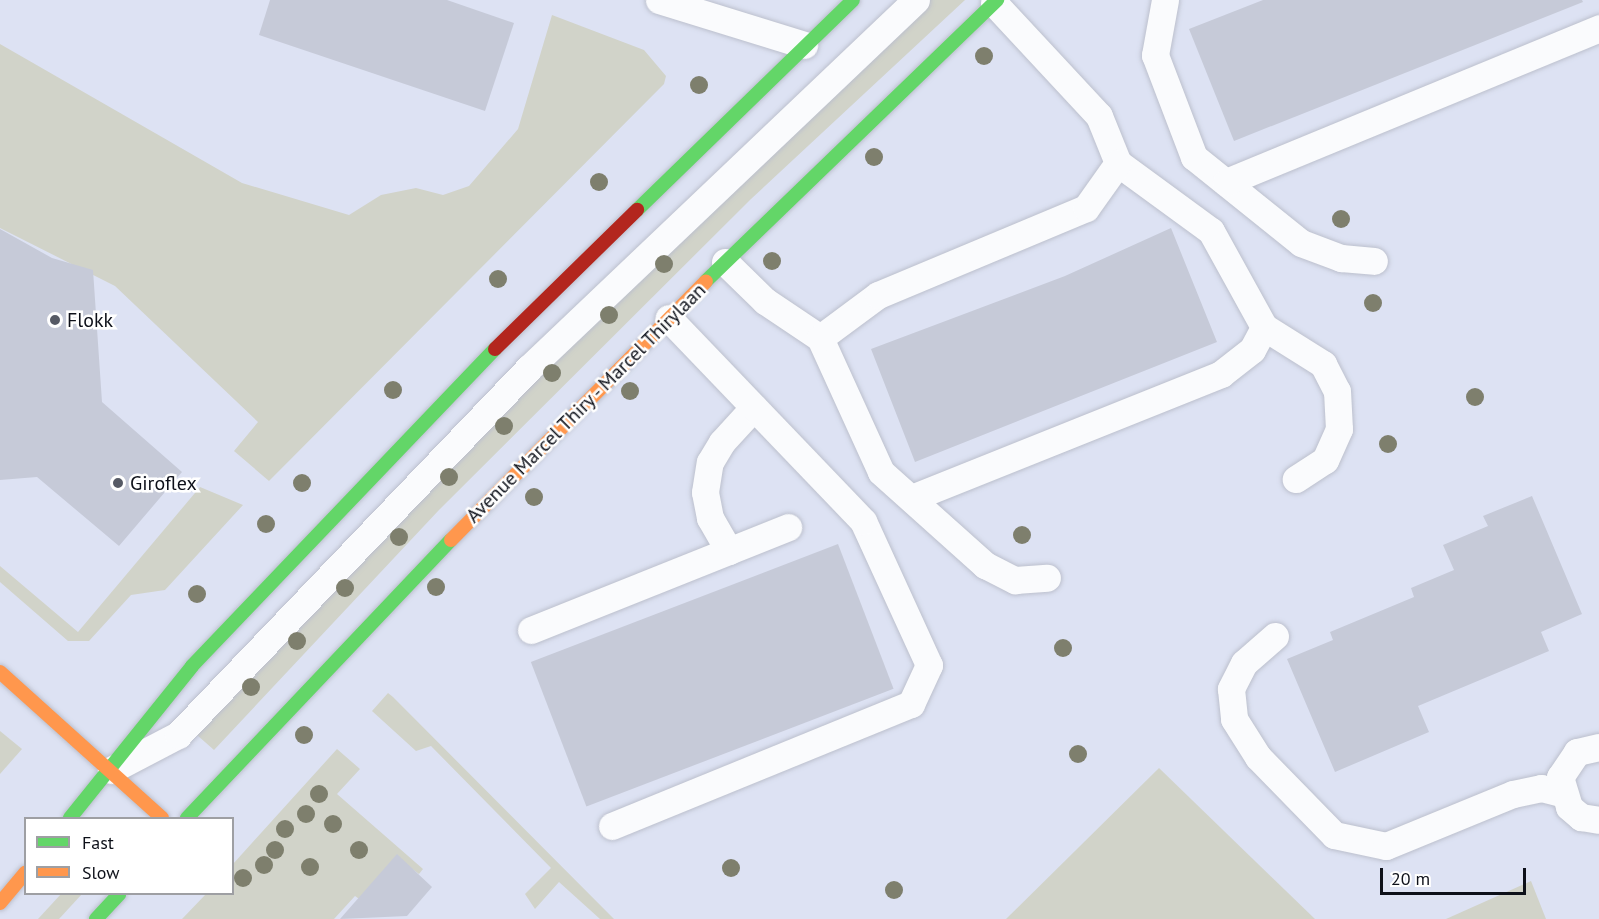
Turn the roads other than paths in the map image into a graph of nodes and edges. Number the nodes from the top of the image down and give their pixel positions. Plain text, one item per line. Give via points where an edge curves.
1 (658, 0) edge
2 (853, 0) edge
3 (916, 0) edge
4 (1165, 0) edge
5 (996, 2) edge
6 (1599, 28) edge
7 (804, 45) junction
8 (1118, 163) junction
9 (1226, 182) junction
10 (1374, 261) dead end
11 (725, 262) junction
12 (668, 318) junction
13 (1264, 327) junction
14 (820, 338) junction
15 (754, 407) junction
16 (1296, 479) dead end
17 (914, 497) junction
18 (788, 527) dead end
19 (729, 551) junction
20 (1047, 578) dead end
21 (531, 630) dead end
22 (1275, 636) dead end
23 (0, 672) edge
24 (1599, 747) edge
25 (110, 771) junction
26 (1561, 793) junction
27 (72, 817) edge
28 (160, 817) edge
29 (189, 817) edge
30 (1599, 820) edge
31 (612, 826) dead end
32 (24, 874) edge
33 (118, 895) edge
34 (0, 903) edge
35 (96, 919) edge

1 - 7 lane
2 - 7 main road
3 - 25 lane via 529,368 178,735
4 - 9 lane via 1155,55 1194,157
5 - 8 lane via 1099,116
5 - 11 main road, Avenue Marcel Thiry - Marcel Thirylaan
6 - 9 lane
7 - 25 main road via 468,375 192,666
8 - 13 lane via 1211,231
8 - 14 lane via 1086,208 878,295
9 - 10 lane via 1301,243 1341,258
11 - 12 main road, Avenue Marcel Thiry - Marcel Thirylaan
11 - 14 lane via 765,301
12 - 15 lane
12 - 29 main road, Avenue Marcel Thiry - Marcel Thirylaan via 309,685
13 - 16 lane via 1323,364 1337,391 1339,429 1324,460
13 - 17 lane via 1252,350 1221,375
14 - 17 lane via 881,472
15 - 19 lane via 722,442 711,462 705,492 710,518
15 - 31 lane via 863,521 928,664 911,704
17 - 20 lane via 985,565 1015,580
18 - 19 lane
19 - 21 lane
22 - 26 lane via 1244,663 1231,688 1234,719 1258,758 1334,835 1386,846 1513,794 1541,788
23 - 25 main road
24 - 26 lane via 1577,752 1566,763
25 - 27 main road
25 - 28 main road
26 - 30 lane via 1581,817
32 - 34 main road
33 - 35 main road

